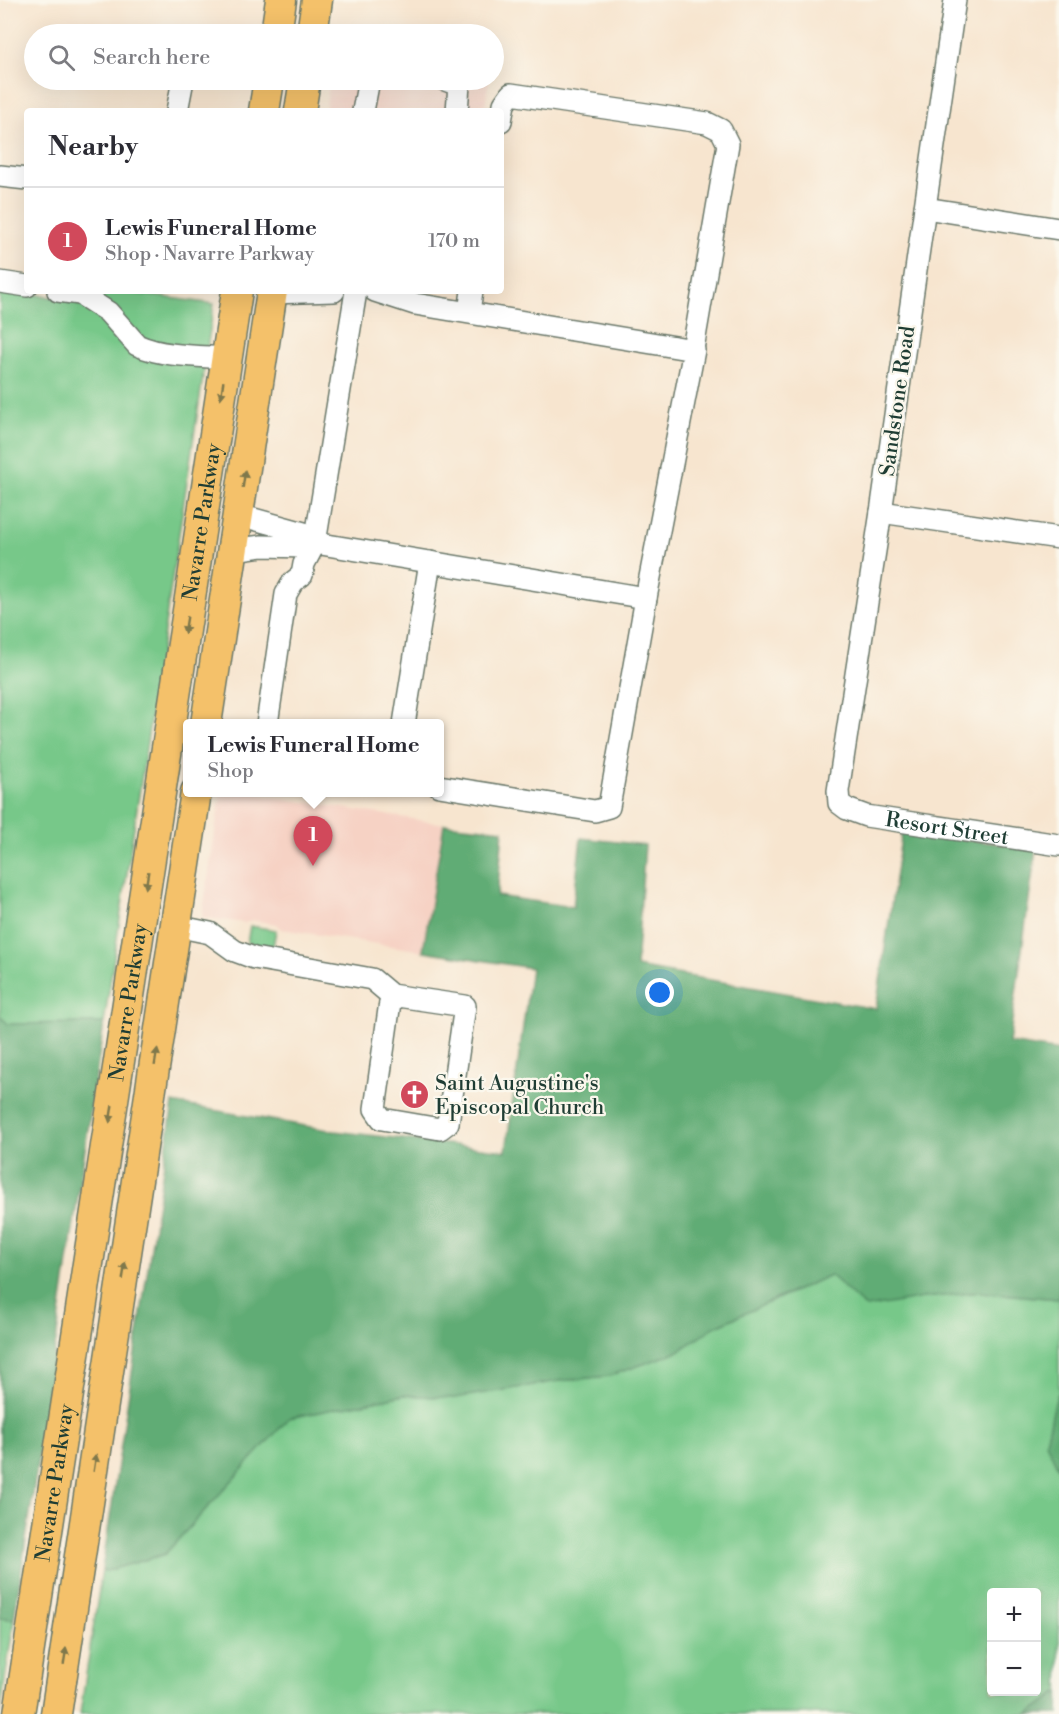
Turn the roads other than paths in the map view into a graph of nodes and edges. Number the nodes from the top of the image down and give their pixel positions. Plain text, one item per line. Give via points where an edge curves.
1 (281, 0) edge
2 (317, 0) edge
3 (955, 0) edge
4 (277, 24) edge
5 (313, 24) edge
6 (181, 90) edge
7 (267, 90) edge
8 (303, 90) edge
9 (367, 90) edge
10 (459, 90) edge
11 (178, 108) edge
12 (264, 108) edge
13 (300, 108) edge
14 (364, 108) edge
15 (457, 108) edge
16 (503, 108) edge
17 (0, 176) edge
18 (24, 179) edge
19 (925, 208) junction
20 (1059, 229) edge
21 (0, 282) edge
22 (24, 286) edge
23 (80, 294) edge
24 (237, 294) edge
25 (272, 294) edge
26 (356, 294) edge
27 (397, 294) edge
28 (472, 294) edge
29 (427, 298) edge
30 (469, 312) junction
31 (693, 349) junction
32 (226, 358) junction
33 (881, 512) junction
34 (239, 515) junction
35 (1059, 538) edge
36 (315, 543) junction
37 (233, 550) junction
38 (430, 562) junction
39 (646, 598) junction
40 (207, 719) edge
41 (268, 719) edge
42 (405, 719) edge
43 (444, 787) edge
44 (195, 797) edge
45 (839, 803) joint
46 (154, 830) junction
47 (189, 840) junction
48 (1059, 845) edge
49 (176, 926) junction
50 (391, 995) junction
51 (19, 1714) edge
52 (56, 1714) edge

1 - 4 highway
2 - 5 highway
3 - 19 street, Sandstone Road
6 - 11 street
7 - 12 highway
8 - 13 highway
9 - 14 street
10 - 15 street
16 - 31 street via 511,94 707,123 721,130 728,144
17 - 18 street
19 - 20 street
19 - 33 street, Sandstone Road
21 - 22 street
23 - 32 street via 108,312 137,345 182,355
24 - 32 highway, Navarre Parkway
34 -> 25 highway, Navarre Parkway
26 - 36 street
27 - 29 street
28 - 30 street
29 - 30 street
30 - 31 street
31 - 39 street
32 -> 46 highway, Navarre Parkway
33 - 35 street
33 - 45 street, Sandstone Road
34 - 36 street via 308,534
34 - 37 highway, Navarre Parkway
36 - 37 street via 306,547
36 - 38 street
36 - 41 street via 302,574 286,594
37 - 40 highway, Navarre Parkway
38 - 39 street
38 - 42 street
39 - 43 street via 609,807 595,811
44 - 47 highway, Navarre Parkway
45 - 48 street, Resort Street via 867,816
46 - 47 street
46 -> 51 highway, Navarre Parkway
47 - 49 highway, Navarre Parkway
49 - 50 street via 210,933 235,951 255,958 372,979
52 -> 49 highway, Navarre Parkway
50 - 50 street via 465,1006 448,1123 440,1129 382,1119 375,1109

